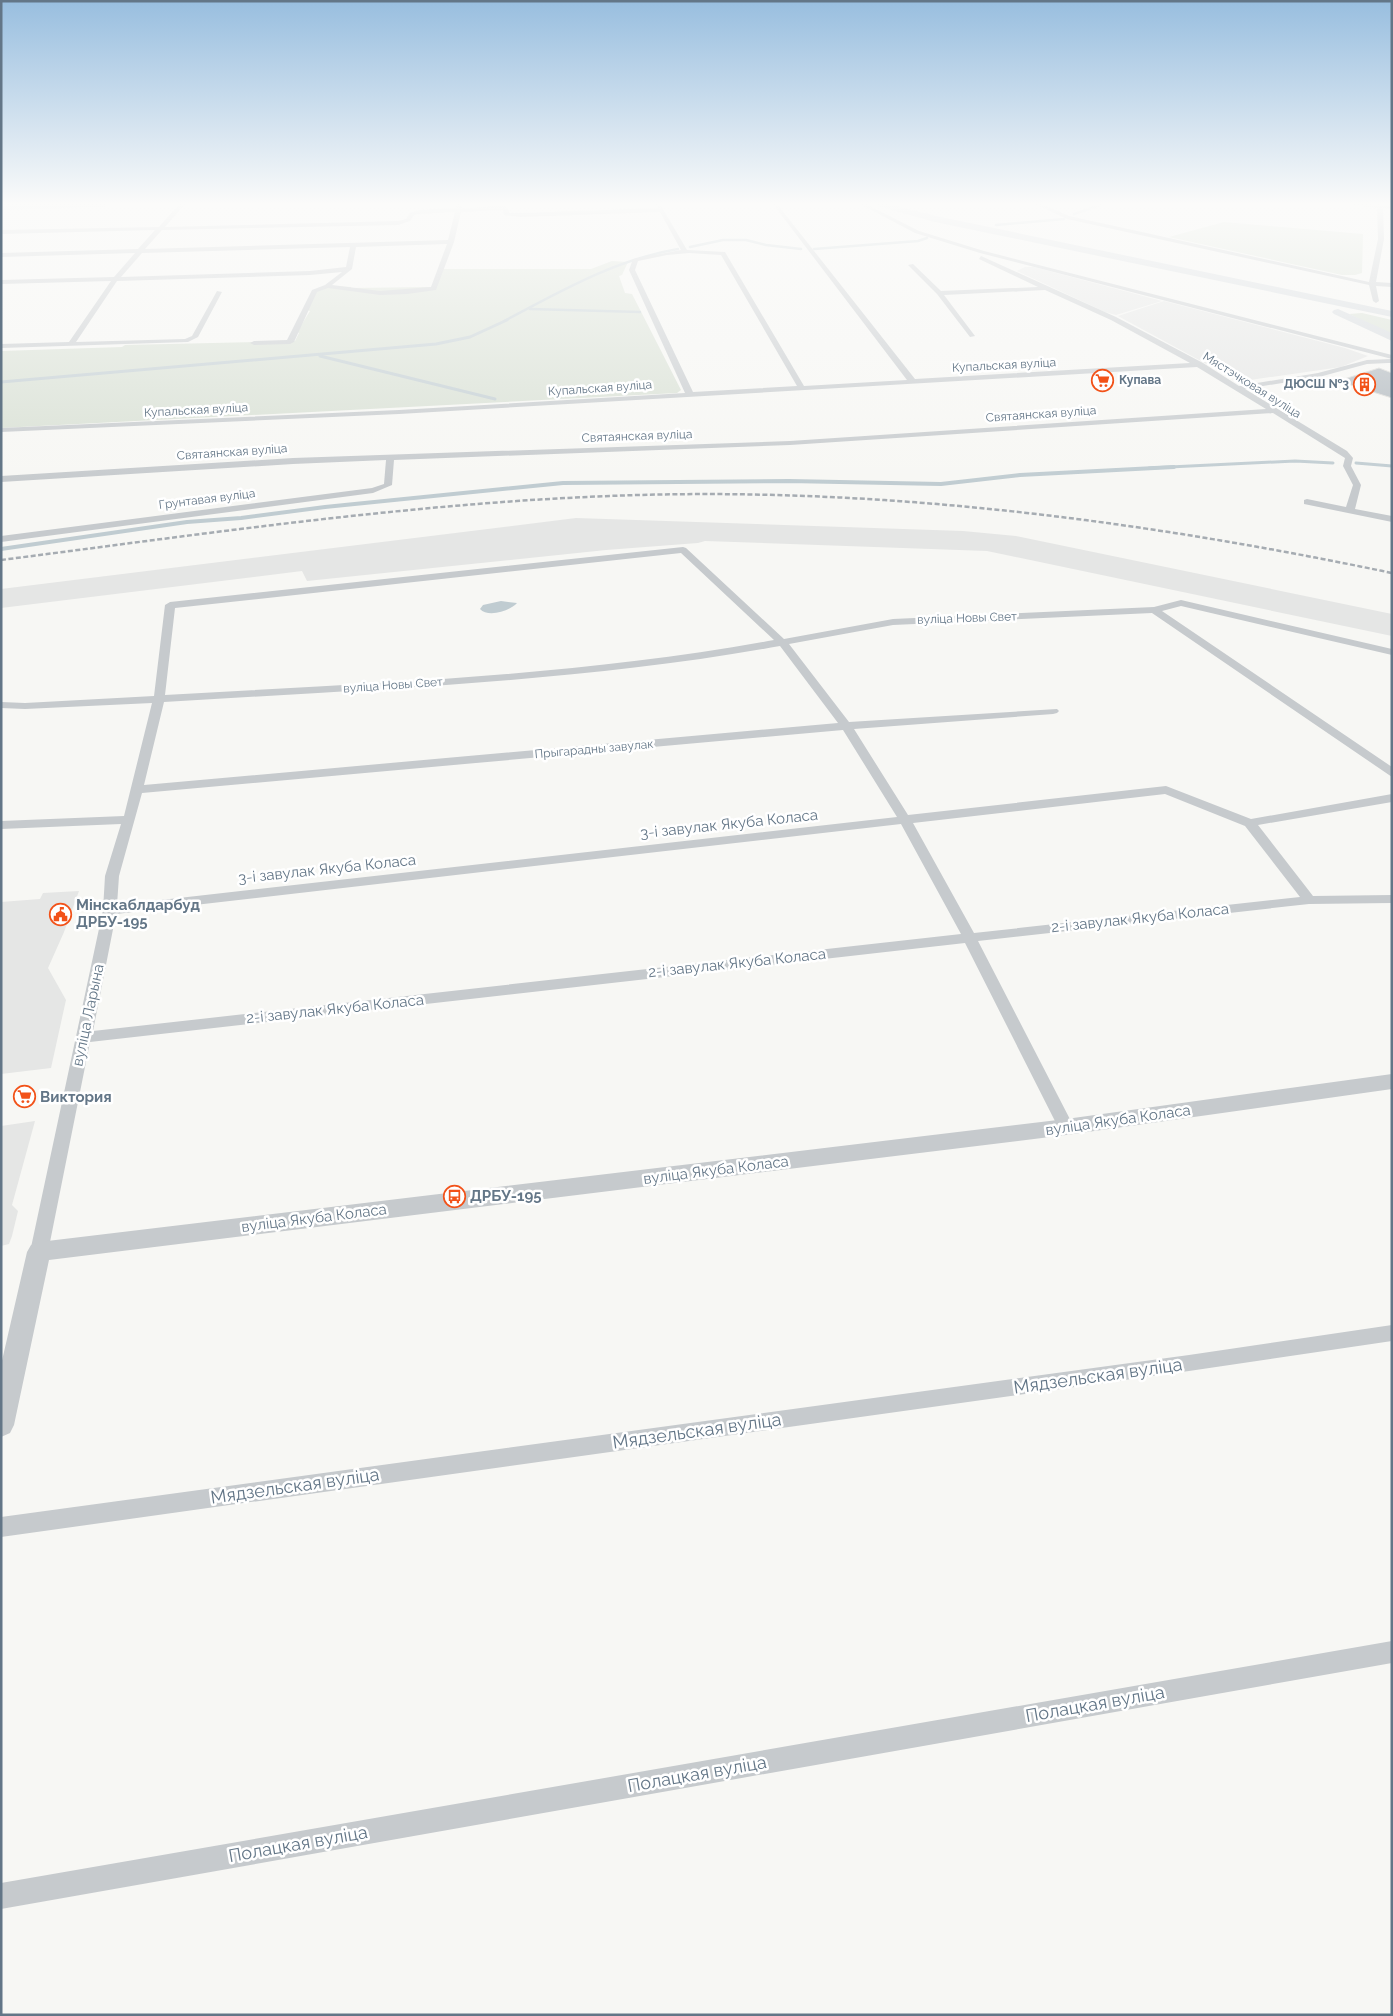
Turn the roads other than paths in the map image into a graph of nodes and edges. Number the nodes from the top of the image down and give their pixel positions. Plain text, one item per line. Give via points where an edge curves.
1 (102, 298) edge
2 (216, 298) edge
3 (311, 298) edge
4 (645, 298) edge
5 (749, 298) edge
6 (847, 298) edge
7 (943, 298) edge
8 (1067, 298) edge
9 (1159, 298) edge
10 (1308, 298) edge
11 (1318, 298) edge
12 (1344, 298) edge
13 (1376, 301) joint
14 (1392, 302) edge
15 (1392, 314) edge
16 (972, 336) dead end
17 (1392, 338) edge
18 (72, 343) junction
19 (254, 343) dead end
20 (1, 346) edge
21 (1392, 359) edge
22 (1200, 365) junction
23 (913, 382) junction
24 (801, 388) junction
25 (1240, 388) junction
26 (689, 394) junction
27 (1273, 411) junction
28 (1, 430) edge
29 (390, 457) junction
30 (1, 478) edge
31 (1306, 502) dead end
32 (1350, 510) junction
33 (1392, 519) edge
34 (1, 539) edge
35 (1154, 610) junction
36 (783, 643) junction
37 (1392, 652) edge
38 (159, 699) junction
39 (1, 705) edge
40 (1053, 711) dead end
41 (846, 726) junction
42 (1392, 773) edge
43 (135, 790) junction
44 (1392, 798) edge
45 (129, 820) junction
46 (905, 820) junction
47 (1250, 823) junction
48 (1, 825) edge
49 (1392, 899) edge
50 (1309, 900) junction
51 (110, 910) junction
52 (969, 937) junction
53 (84, 1037) junction
54 (1392, 1081) edge
55 (1066, 1127) junction
56 (39, 1252) junction
57 (1392, 1334) edge
58 (1, 1425) edge
59 (1, 1526) edge
60 (1392, 1652) edge
61 (1, 1896) edge

1 - 18 street
2 - 18 street via 195,337 186,341
3 - 19 street via 290,342
4 - 26 street
5 - 24 street
6 - 23 street
7 - 16 street
8 - 22 street, Мястэчковая вуліца via 1131,327
9 - 21 street
10 - 17 main road
11 - 15 main road
12 - 13 main road
13 - 14 main road
18 - 20 street
21 - 25 street
22 - 23 street, Купальская вуліца
22 - 25 street, Мястэчковая вуліца
23 - 24 street, Купальская вуліца
24 - 26 street, Купальская вуліца
25 - 27 street, Мястэчковая вуліца
26 - 28 street, Купальская вуліца via 399,412
27 - 29 street, Святаянская вуліца via 790,443
27 - 32 street, Мястэчковая вуліца via 1348,458 1348,466 1357,484
29 - 30 street, Святаянская вуліца
29 - 34 street, Грунтавая вуліца via 388,485 373,490
31 - 32 street
32 - 33 street
35 - 36 street, вуліца Новы Свет via 893,622
35 - 37 street, вуліца Новы Свет via 1181,603
35 - 42 street
36 - 38 street, вуліца Новы Свет via 700,657 485,679
36 - 38 street, вуліца Ларына via 683,550 170,605
36 - 41 street
38 - 39 street, вуліца Новы Свет
38 - 43 street, вуліца Ларына
40 - 41 street, Прыгарадны завулак
41 - 43 street, Прыгарадны завулак
41 - 46 street
43 - 45 street, вуліца Ларына
44 - 47 street
45 - 48 street
45 - 51 street, вуліца Ларына via 112,876
46 - 47 street, 3-і завулак Якуба Коласа via 1166,790
46 - 51 street, 3-і завулак Якуба Коласа
46 - 52 street
47 - 50 street
49 - 50 street, 2-і завулак Якуба Коласа
50 - 52 street, 2-і завулак Якуба Коласа
51 - 53 street, вуліца Ларына
52 - 53 street, 2-і завулак Якуба Коласа
52 - 55 street
53 - 56 street, вуліца Ларына
54 - 55 street, вуліца Якуба Коласа
55 - 56 street, вуліца Якуба Коласа
56 - 58 street, вуліца Ларына
57 - 59 street, Мядзельская вуліца
60 - 61 street, Полацкая вуліца

